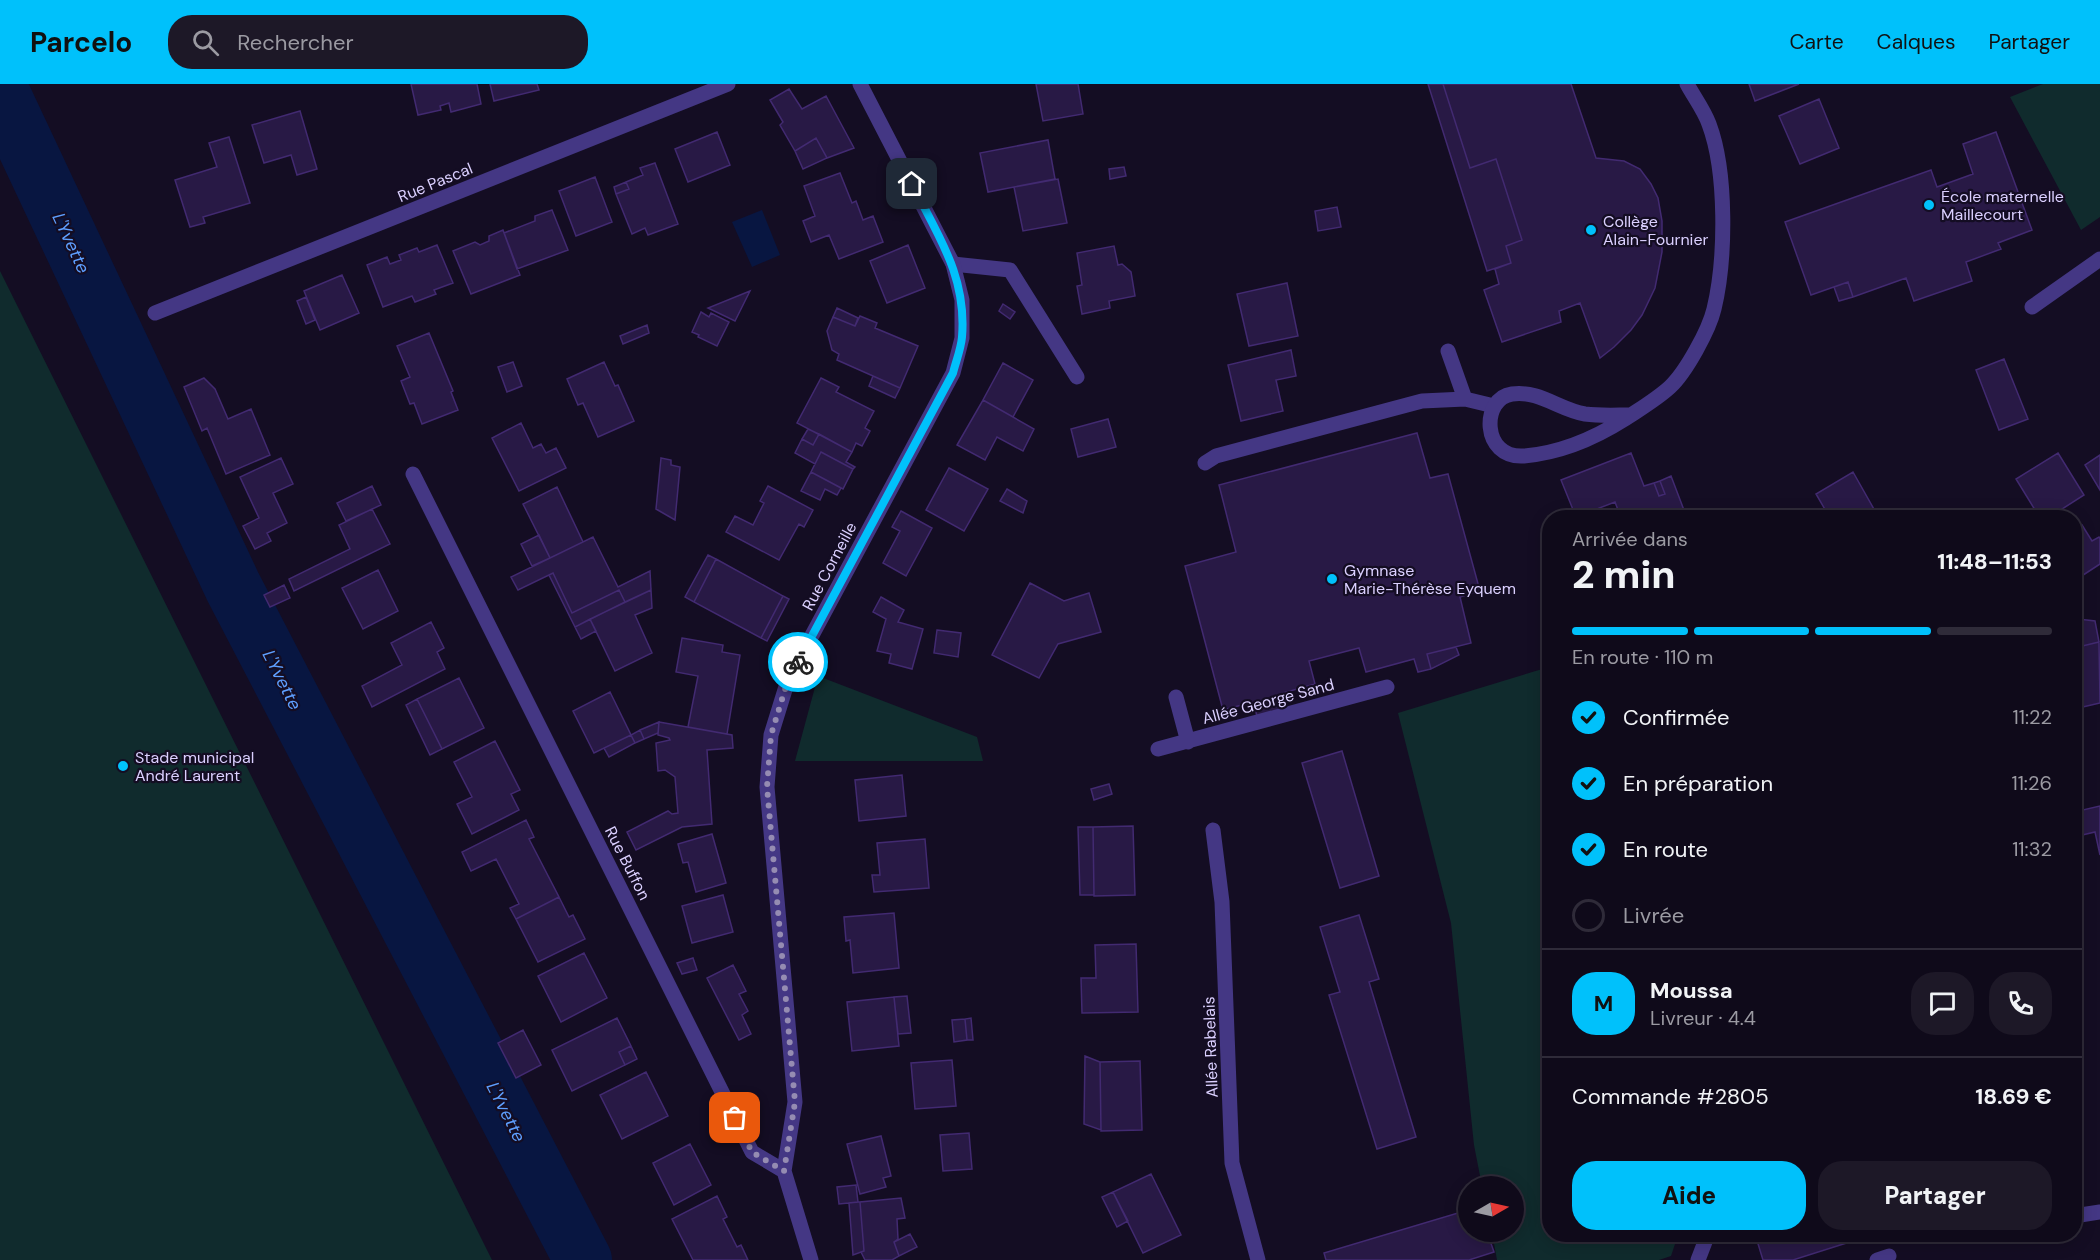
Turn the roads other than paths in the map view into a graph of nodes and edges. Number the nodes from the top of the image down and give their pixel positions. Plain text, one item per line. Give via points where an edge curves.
1 (728, 84) edge
2 (860, 84) edge
3 (1687, 84) edge
4 (2100, 259) edge
5 (953, 264) junction
6 (2032, 307) dead end
7 (155, 313) dead end
8 (1448, 351) dead end
9 (1077, 377) dead end
10 (1465, 399) junction
11 (1494, 406) junction
12 (1631, 415) junction
13 (1205, 463) dead end
14 (413, 474) dead end
15 (1387, 687) dead end
16 (1176, 697) dead end
17 (1188, 742) junction
18 (1158, 749) dead end
19 (1213, 830) dead end
20 (784, 1171) junction
21 (2100, 1212) edge
22 (2082, 1215) edge
23 (1705, 1242) edge
24 (811, 1260) edge
25 (1258, 1260) edge
26 (1698, 1260) edge

1 - 7 street, Rue Pascal
2 - 5 street, Rue Corneille
3 - 12 street via 1709,124 1722,178 1722,269 1714,311 1694,354 1671,386
4 - 6 street
5 - 9 street via 1010,270
5 - 20 street, Rue Corneille via 962,300 962,338 953,373 788,680 771,735 767,787 795,1102
8 - 10 street
10 - 11 street
10 - 13 street via 1422,401 1216,456
11 - 12 street via 1510,394 1533,394 1584,414
11 - 12 street via 1489,426 1496,445 1512,457 1543,454 1601,435
14 - 20 street, Rue Buffon via 752,1152
15 - 17 street, Allée George Sand
16 - 17 street
17 - 18 street, Allée George Sand
19 - 25 street, Allée Rabelais via 1222,902 1232,1163
20 - 24 street
21 - 22 street
23 - 26 street

